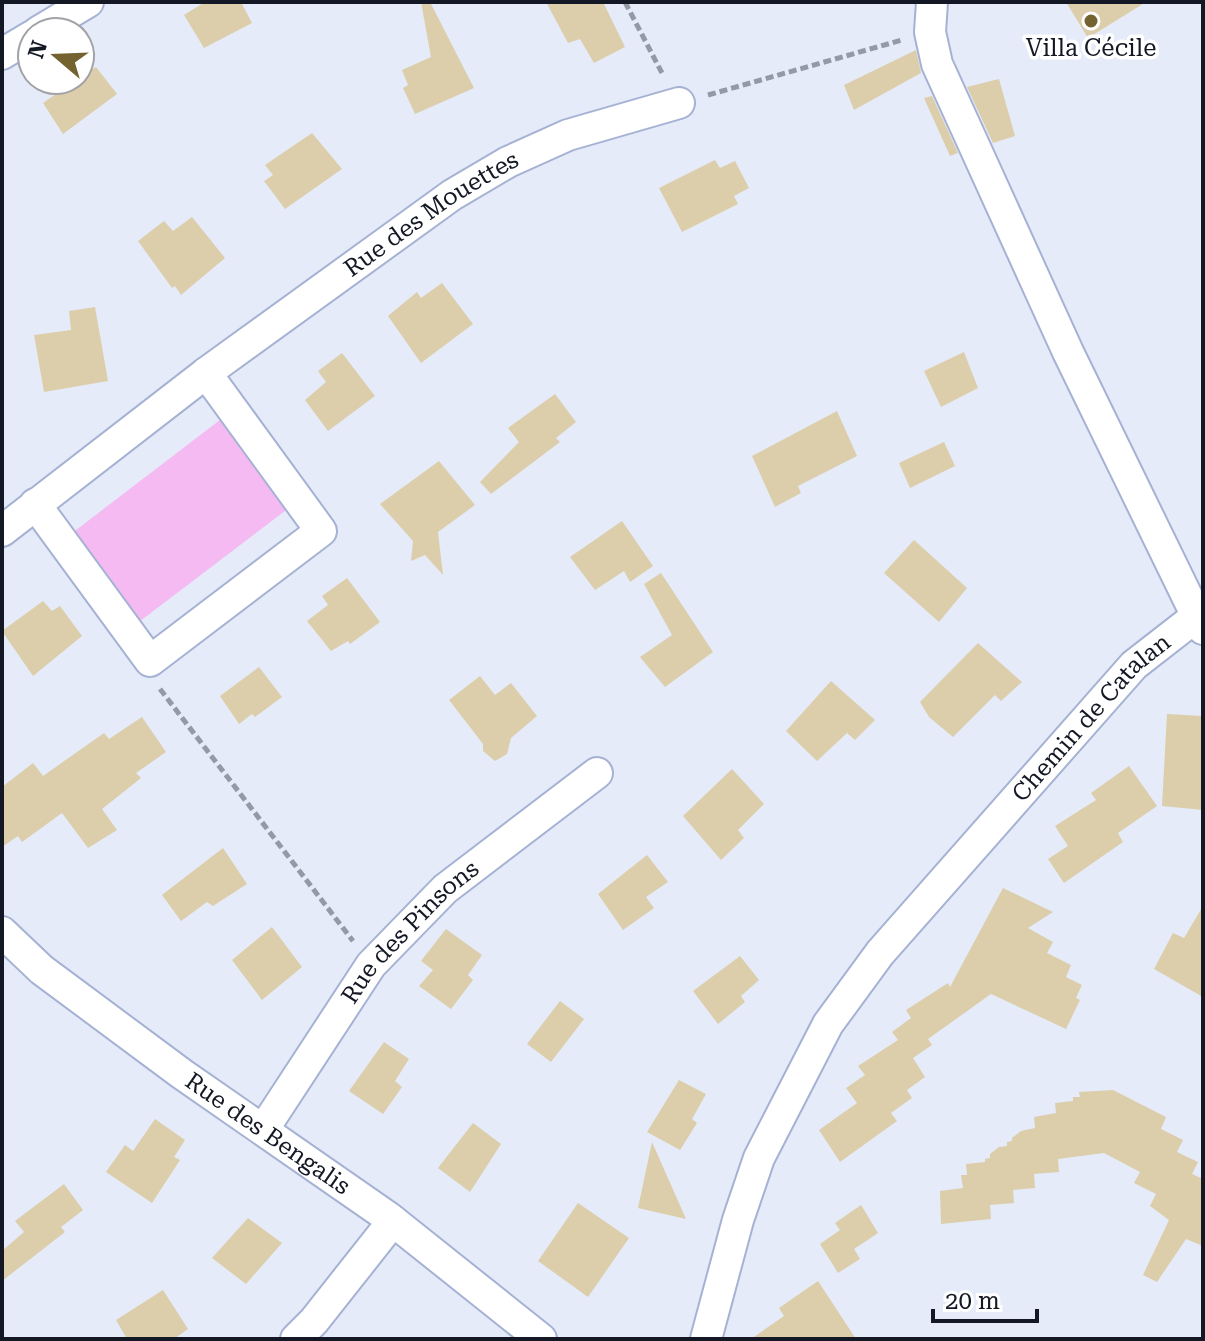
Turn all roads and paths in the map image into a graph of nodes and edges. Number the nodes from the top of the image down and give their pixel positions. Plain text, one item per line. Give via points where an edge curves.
1 (88, 2) edge
2 (625, 2) edge
3 (932, 2) edge
4 (65, 16) edge
5 (930, 32) junction
6 (679, 103) junction
7 (206, 373) junction
8 (35, 504) junction
9 (2, 531) edge
10 (1200, 623) edge
11 (150, 661) junction
12 (597, 773) dead end
13 (2, 932) edge
14 (371, 965) junction
15 (263, 1130) junction
16 (393, 1221) junction
17 (710, 1329) edge
18 (545, 1337) edge
19 (296, 1339) edge
20 (690, 1339) edge

1 - 4 street
2 - 6 path
3 - 5 street, Chemin de Catalan
5 - 6 path
5 - 10 street, Chemin de Catalan via 937,64 1068,352
6 - 7 street, Rue des Mouettes via 568,135 508,162 452,195
7 - 8 street, Rue des Mouettes
7 - 11 street via 321,531
8 - 9 street, Rue des Mouettes
8 - 11 street
10 - 17 street, Chemin de Catalan via 1134,665 880,953 828,1024 759,1158
11 - 14 path via 162,695
12 - 14 street, Rue des Pinsons via 445,889
13 - 15 street, Rue des Bengalis via 42,970
14 - 15 street, Rue des Pinsons
15 - 16 street, Rue des Bengalis
16 - 18 street, Rue des Bengalis
16 - 19 street
17 - 20 street, Chemin de Catalan

